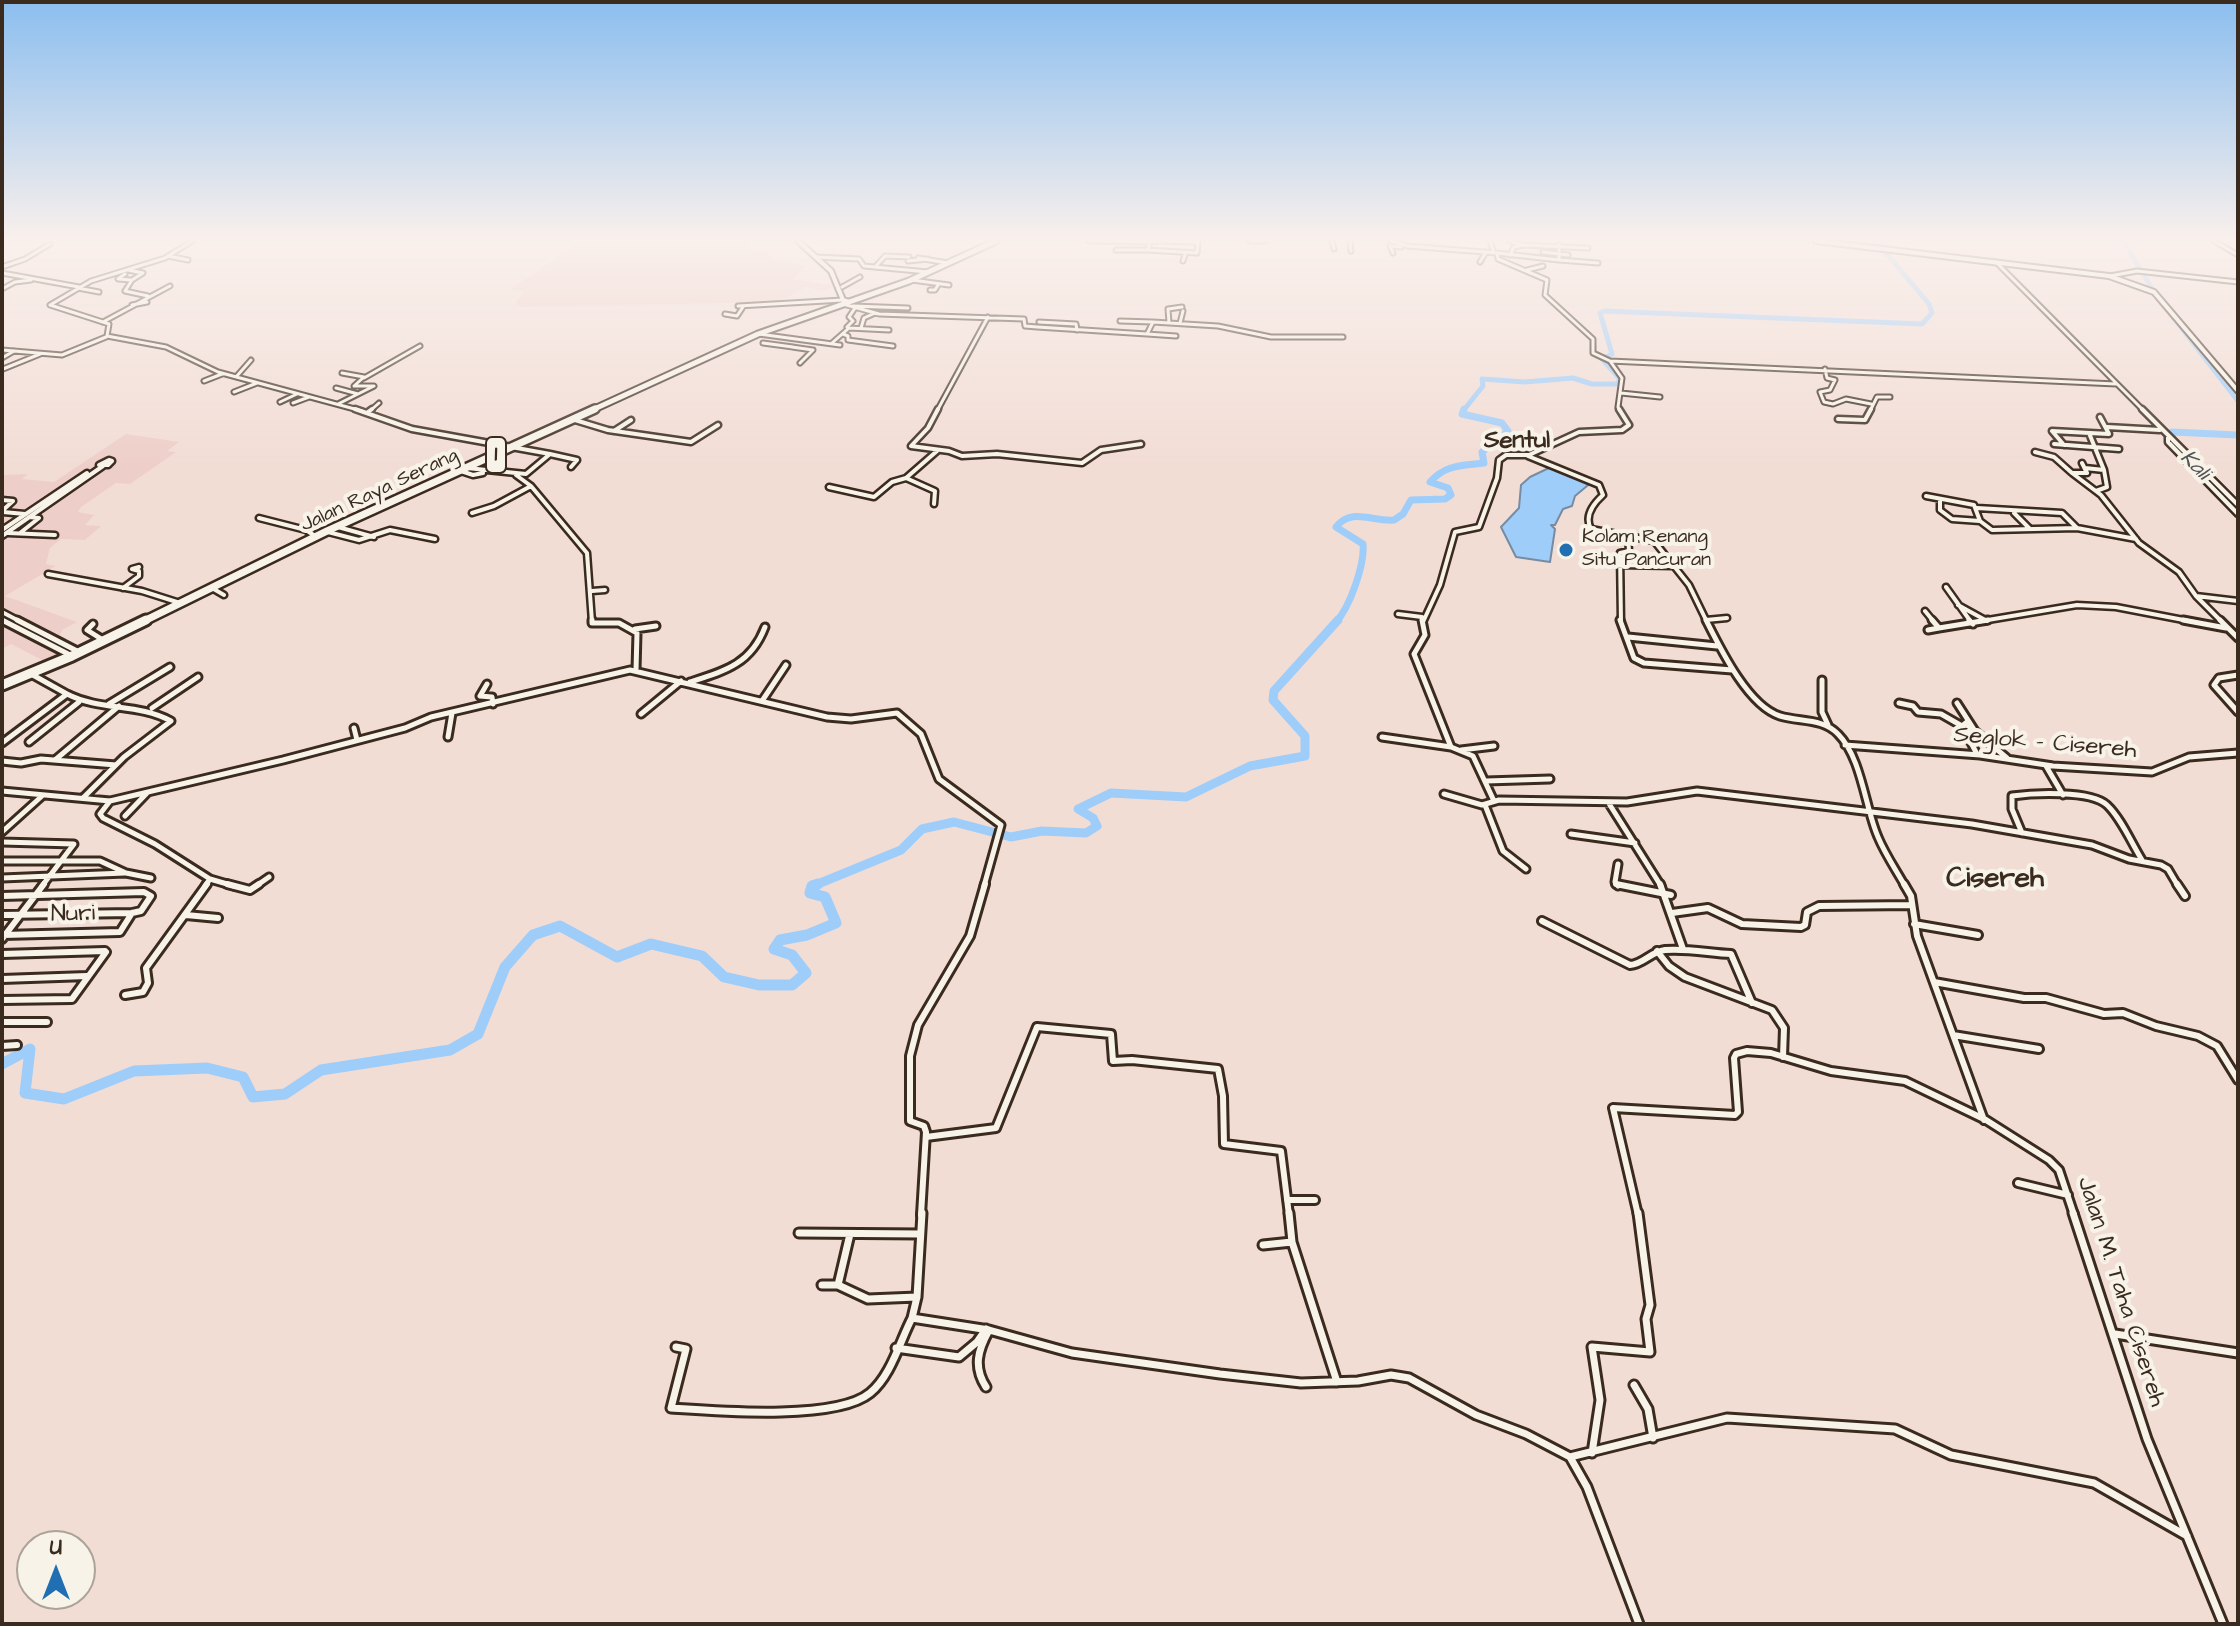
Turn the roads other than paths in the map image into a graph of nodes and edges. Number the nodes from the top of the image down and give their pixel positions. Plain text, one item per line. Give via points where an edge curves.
1 (84, 317) edge
2 (112, 317) edge
3 (809, 317) edge
4 (849, 317) edge
5 (866, 317) edge
6 (985, 317) edge
7 (988, 317) junction
8 (1169, 317) edge
9 (1181, 317) edge
10 (1568, 317) edge
11 (2050, 317) edge
12 (2173, 317) edge
13 (1120, 321) dead end
14 (1039, 322) dead end
15 (1153, 322) junction
16 (102, 323) junction
17 (1169, 323) junction
18 (1180, 323) junction
19 (849, 328) junction
20 (861, 329) junction
21 (889, 330) dead end
22 (1077, 330) junction
23 (1137, 333) junction
24 (758, 334) junction
25 (843, 334) junction
26 (1147, 334) junction
27 (107, 336) junction
28 (1176, 336) dead end
29 (1343, 337) dead end
30 (799, 340) junction
31 (1135, 340) dead end
32 (763, 343) dead end
33 (831, 343) junction
34 (840, 345) dead end
35 (420, 346) dead end
36 (893, 346) dead end
37 (792, 347) junction
38 (2, 350) edge
39 (15, 351) junction
40 (40, 354) junction
41 (2, 358) edge
42 (1606, 359) junction
43 (251, 360) dead end
44 (216, 363) dead end
45 (800, 363) dead end
46 (209, 368) junction
47 (3, 369) edge
48 (1825, 369) junction
49 (1834, 370) junction
50 (223, 373) junction
51 (342, 373) dead end
52 (236, 377) junction
53 (364, 378) junction
54 (1835, 380) junction
55 (204, 381) dead end
56 (258, 383) junction
57 (2116, 384) junction
58 (353, 387) dead end
59 (336, 388) dead end
60 (347, 390) junction
61 (2238, 391) edge
62 (234, 392) dead end
63 (298, 393) junction
64 (1621, 393) junction
65 (359, 395) junction
66 (310, 396) junction
67 (1660, 397) dead end
68 (1890, 397) dead end
69 (280, 402) dead end
70 (293, 403) dead end
71 (379, 403) dead end
72 (1871, 404) junction
73 (336, 405) junction
74 (367, 412) junction
75 (2100, 417) dead end
76 (574, 419) junction
77 (1838, 419) dead end
78 (631, 420) dead end
79 (718, 425) dead end
80 (2082, 426) dead end
81 (2107, 427) junction
82 (2161, 430) junction
83 (613, 431) junction
84 (2087, 433) junction
85 (2168, 437) junction
86 (1141, 444) dead end
87 (2054, 444) dead end
88 (2064, 445) junction
89 (1509, 448) dead end
90 (2093, 448) junction
91 (511, 449) junction
92 (2119, 449) dead end
93 (938, 450) junction
94 (2035, 452) dead end
95 (550, 454) junction
96 (1506, 455) junction
97 (1528, 456) junction
98 (101, 466) dead end
99 (571, 467) dead end
100 (464, 470) junction
101 (2104, 470) junction
102 (2072, 473) junction
103 (906, 478) junction
104 (531, 486) junction
105 (829, 487) dead end
106 (2095, 491) junction
107 (1926, 496) dead end
108 (1940, 499) junction
109 (2, 500) edge
110 (934, 504) dead end
111 (2238, 505) edge
112 (1976, 508) junction
113 (2, 512) edge
114 (2014, 512) junction
115 (472, 513) dead end
116 (29, 514) junction
117 (2238, 514) edge
118 (259, 518) dead end
119 (1980, 521) junction
120 (337, 527) junction
121 (2077, 528) junction
122 (2030, 529) junction
123 (327, 531) junction
124 (4, 533) edge
125 (20, 534) junction
126 (55, 535) dead end
127 (1628, 535) junction
128 (315, 537) junction
129 (375, 537) junction
130 (435, 539) dead end
131 (2136, 539) junction
132 (1618, 565) junction
133 (1674, 566) junction
134 (139, 567) dead end
135 (48, 574) dead end
136 (1946, 587) dead end
137 (212, 588) junction
138 (125, 589) junction
139 (605, 590) dead end
140 (592, 591) junction
141 (224, 595) dead end
142 (2196, 596) junction
143 (2238, 601) edge
144 (181, 603) junction
145 (1956, 605) junction
146 (1925, 611) dead end
147 (2, 612) edge
148 (1398, 614) dead end
149 (1422, 617) junction
150 (1727, 618) dead end
151 (2, 620) edge
152 (1706, 620) junction
153 (1988, 621) junction
154 (93, 624) dead end
155 (1974, 624) junction
156 (656, 626) dead end
157 (765, 627) dead end
158 (1939, 628) junction
159 (2226, 628) junction
160 (634, 629) junction
161 (1928, 630) dead end
162 (1628, 637) junction
163 (2238, 638) edge
164 (104, 641) junction
165 (1718, 646) junction
166 (76, 654) junction
167 (786, 665) dead end
168 (170, 667) dead end
169 (636, 670) junction
170 (1732, 670) junction
171 (31, 674) junction
172 (2238, 675) edge
173 (198, 677) dead end
174 (1822, 680) dead end
175 (682, 681) junction
176 (689, 683) junction
177 (487, 684) dead end
178 (2, 685) edge
179 (67, 694) junction
180 (762, 701) junction
181 (79, 702) junction
182 (1899, 703) dead end
183 (1957, 703) dead end
184 (493, 704) junction
185 (108, 705) junction
186 (120, 705) junction
187 (151, 709) junction
188 (2238, 712) edge
189 (452, 713) junction
190 (641, 714) dead end
191 (1965, 724) junction
192 (1828, 725) junction
193 (354, 728) dead end
194 (448, 737) dead end
195 (1382, 737) dead end
196 (357, 740) junction
197 (29, 742) dead end
198 (2, 743) edge
199 (1845, 745) junction
200 (1494, 746) dead end
201 (1451, 747) junction
202 (2210, 749) dead end
203 (1461, 750) junction
204 (2238, 753) edge
205 (1979, 755) junction
206 (2218, 756) junction
207 (2008, 759) junction
208 (55, 760) junction
209 (2, 761) edge
210 (116, 765) junction
211 (1985, 765) dead end
212 (2045, 765) junction
213 (1550, 779) dead end
214 (1486, 781) junction
215 (2, 791) edge
216 (148, 792) junction
217 (1444, 794) dead end
218 (43, 795) junction
219 (2064, 797) junction
220 (83, 798) junction
221 (110, 801) junction
222 (1494, 801) junction
223 (1608, 802) junction
224 (1485, 805) junction
225 (1872, 812) junction
226 (125, 816) dead end
227 (2, 832) edge
228 (2023, 833) junction
229 (1571, 834) dead end
230 (2, 842) edge
231 (1635, 843) junction
232 (64, 858) junction
233 (2, 861) edge
234 (100, 861) junction
235 (2142, 861) junction
236 (1618, 864) dead end
237 (95, 867) dead end
238 (1526, 869) dead end
239 (126, 873) junction
240 (50, 877) junction
241 (269, 877) dead end
242 (2, 878) edge
243 (151, 878) dead end
244 (210, 879) junction
245 (1668, 895) junction
246 (2, 896) edge
247 (35, 896) junction
248 (2185, 896) dead end
249 (1912, 905) junction
250 (132, 913) junction
251 (1672, 913) junction
252 (2, 915) edge
253 (20, 915) junction
254 (186, 915) junction
255 (218, 918) dead end
256 (1542, 921) dead end
257 (1914, 924) junction
258 (1978, 935) dead end
259 (3, 936) edge
260 (1683, 949) junction
261 (1657, 951) junction
262 (2, 954) edge
263 (88, 976) junction
264 (2, 979) edge
265 (1933, 982) junction
266 (125, 995) dead end
267 (2, 1000) edge
268 (1752, 1003) junction
269 (2, 1022) edge
270 (47, 1022) dead end
271 (1953, 1035) junction
272 (17, 1045) dead end
273 (2, 1046) edge
274 (2039, 1049) dead end
275 (1783, 1057) junction
276 (2238, 1080) edge
277 (1985, 1121) junction
278 (926, 1137) junction
279 (2018, 1183) dead end
280 (2068, 1195) junction
281 (1287, 1200) junction
282 (1315, 1200) dead end
283 (799, 1233) dead end
284 (850, 1234) junction
285 (920, 1234) junction
286 (1292, 1242) junction
287 (1263, 1245) dead end
288 (822, 1285) dead end
289 (838, 1285) junction
290 (917, 1297) junction
291 (912, 1318) junction
292 (988, 1330) junction
293 (2115, 1334) junction
294 (676, 1347) dead end
295 (896, 1348) junction
296 (2238, 1353) edge
297 (1337, 1382) junction
298 (1634, 1385) dead end
299 (986, 1387) dead end
300 (1653, 1438) junction
301 (1592, 1453) junction
302 (1570, 1457) junction
303 (2187, 1536) junction
304 (1639, 1624) edge
305 (2223, 1624) edge

1 - 16 street
2 - 16 street
3 - 24 highway, Jalan Raya Serang / 1
4 - 19 street via 853,320
5 - 20 street
6 - 7 street
7 - 22 street
7 - 93 street via 928,428 910,444
8 - 17 street
9 - 18 street
10 - 42 street via 1593,339 1593,352
11 - 57 street
12 - 61 street
13 - 15 street
14 - 22 street via 1076,324
15 - 17 street
15 - 26 street
16 - 27 street via 110,326
17 - 18 street
18 - 29 street via 1271,337
19 - 20 street
19 - 25 street
20 - 21 street
22 - 23 street
23 - 26 street
23 - 31 street
24 - 30 street
24 - 76 highway, Jalan Raya Serang / 1
25 - 33 street
25 - 36 street via 848,340
26 - 28 street
27 - 40 street via 66,354
27 - 46 street via 166,347
30 - 33 street
30 - 37 street
32 - 37 street
33 - 34 street
35 - 53 street
37 - 45 street via 813,350
38 - 39 street
39 - 40 street
39 - 41 street
40 - 47 street
42 - 48 street
42 - 64 street via 1622,378
43 - 52 street
44 - 46 street
46 - 50 street
48 - 49 street
48 - 54 street via 1827,378
49 - 54 street
49 - 57 street
50 - 52 street
50 - 55 street
51 - 53 street
52 - 56 street
53 - 65 street via 354,386 374,387
54 - 72 street via 1830,390 1820,392 1824,402 1848,399
56 - 62 street
56 - 63 street
57 - 82 street
58 - 60 street
59 - 60 street
60 - 65 street
63 - 66 street
63 - 69 street
64 - 67 street
64 - 97 street via 1618,407 1626,429 1570,434
65 - 73 street
66 - 70 street
66 - 73 street
68 - 72 street via 1878,396
71 - 74 street
72 - 77 street via 1865,420
73 - 74 street
74 - 91 street via 412,429
75 - 81 street
76 - 83 street
76 - 91 highway, Jalan Raya Serang / 1
78 - 83 street
79 - 83 street via 691,442
80 - 84 street
81 - 82 street
81 - 84 street via 2109,434
82 - 85 street
84 - 88 street via 2052,431
84 - 90 street
85 - 111 street
85 - 117 street via 2177,453
86 - 93 street via 1093,453 1082,463
87 - 88 street
88 - 90 street
89 - 96 street
90 - 92 street
90 - 101 street
91 - 95 street
91 - 100 highway, Jalan Raya Serang / 1
93 - 103 street
94 - 102 street via 2054,457
95 - 99 street via 577,460
95 - 100 street via 526,474
96 - 97 street
96 - 149 street via 1496,465 1497,478 1479,527 1456,531 1440,585
97 - 127 street via 1597,483 1603,495 1592,505 1588,526
98 - 116 street
100 - 104 street via 473,475 502,472 522,477
100 - 120 highway, Jalan Raya Serang / 1
101 - 102 street via 2083,465 2087,473
101 - 106 street via 2107,487
102 - 106 street
103 - 105 street via 874,497
103 - 110 street via 935,491
104 - 115 street
104 - 140 street via 587,553
106 - 131 street
107 - 108 street
108 - 112 street
108 - 119 street via 1940,510 1952,519
109 - 113 street via 13,501
112 - 114 street
112 - 119 street
113 - 116 street
114 - 121 street via 2062,513
114 - 122 street
116 - 124 street
116 - 125 street via 39,518
118 - 128 street
119 - 122 street via 1992,530
120 - 123 highway, Jalan Raya Serang / 1
120 - 129 street
121 - 122 street
121 - 131 street
123 - 128 highway, Jalan Raya Serang / 1
123 - 129 street via 359,540
124 - 125 street
125 - 126 street
127 - 132 street via 1629,551 1620,552
127 - 133 street via 1654,541
128 - 137 highway, Jalan Raya Serang / 1
129 - 130 street via 393,530
131 - 142 street via 2179,572
132 - 133 street
132 - 162 street via 1620,620
133 - 152 street
134 - 138 street via 133,568 140,573
135 - 138 street
136 - 145 street
137 - 141 street
137 - 144 highway, Jalan Raya Serang / 1
138 - 144 street
139 - 140 street
140 - 160 street via 592,623
142 - 143 street
142 - 159 street
144 - 164 highway, Jalan Raya Serang / 1
145 - 153 street
145 - 155 street
146 - 158 street
147 - 166 street
148 - 149 street
149 - 201 street via 1425,635 1414,660
150 - 152 street
151 - 166 street
152 - 165 street
153 - 155 street
153 - 159 street via 2092,605
154 - 164 street via 87,630
155 - 158 street
156 - 160 street
157 - 176 street via 759,643 733,668
158 - 161 street
159 - 163 street
160 - 169 street
162 - 165 street
162 - 170 street via 1638,661
164 - 166 highway, Jalan Raya Serang / 1
165 - 170 street
166 - 171 highway, Jalan Raya Serang / 1
167 - 180 street
168 - 185 street
169 - 175 street
169 - 184 street
170 - 192 street via 1777,715
171 - 178 highway, Jalan Raya Serang / 1
171 - 179 street
172 - 188 street via 2219,678 2214,685
173 - 187 street
174 - 192 street via 1822,712
175 - 176 street
175 - 190 street
176 - 180 street
177 - 184 street via 480,696 492,697
179 - 181 street
179 - 198 street
180 - 278 street via 844,719 897,713 921,734 939,779 998,822 1000,836 970,936 924,1014 910,1053 910,1121 924,1126
181 - 185 street
181 - 197 street
182 - 191 street
183 - 191 street
184 - 189 street
185 - 186 street
186 - 187 street
186 - 208 street
187 - 210 street via 171,721
189 - 194 street
189 - 196 street
191 - 205 street
191 - 207 street
192 - 199 street
193 - 196 street
195 - 201 street
196 - 216 street
199 - 205 street, Seglok - Cisereh
199 - 225 street
200 - 203 street
201 - 203 street
202 - 206 street
203 - 214 street via 1473,756
204 - 206 street, Seglok - Cisereh
205 - 207 street, Seglok - Cisereh
205 - 211 street
206 - 212 street, Seglok - Cisereh via 2182,758 2156,771
207 - 212 street, Seglok - Cisereh
208 - 209 street
208 - 210 street
210 - 220 street
212 - 219 street
213 - 214 street
214 - 222 street
215 - 218 street
216 - 221 street
216 - 226 street
217 - 224 street
218 - 220 street
218 - 227 street
219 - 228 street via 2012,796
219 - 235 street via 2107,805
220 - 221 street
221 - 244 street via 100,814 103,818
222 - 223 street
222 - 224 street
223 - 225 street via 1659,800 1697,791
223 - 231 street
224 - 238 street via 1504,856
225 - 228 street
225 - 249 street via 1881,845
228 - 235 street via 2092,845
229 - 231 street
230 - 232 street via 71,842
231 - 245 street
232 - 233 street
232 - 234 street
232 - 240 street
234 - 237 street
234 - 239 street
235 - 248 street via 2168,869
236 - 245 street via 1615,885
239 - 240 street
239 - 243 street
240 - 242 street
240 - 247 street
241 - 244 street via 250,890
244 - 254 street
245 - 251 street
246 - 247 street
247 - 250 street via 147,892 151,896 141,911
247 - 253 street
249 - 251 street via 1819,906 1807,912 1801,927 1742,924 1708,908
249 - 257 street
250 - 253 street
250 - 259 street, Nuri via 120,932
251 - 260 street
252 - 253 street
253 - 259 street
254 - 255 street
254 - 266 street via 146,968 148,983 142,994
256 - 261 street via 1630,965 1641,964
257 - 258 street
257 - 265 street
260 - 261 street
260 - 268 street via 1733,955
261 - 268 street via 1667,966 1702,986
262 - 263 street via 106,952
263 - 264 street
263 - 267 street via 72,999
265 - 271 street
265 - 276 street via 2046,998 2104,1014 2123,1013 2198,1036 2217,1046
268 - 275 street via 1781,1019
269 - 270 street
271 - 274 street
271 - 277 street
272 - 273 street
275 - 277 street, Jalan M. Taha Cisereh via 1832,1071 1908,1082
275 - 301 street, Jalan M. Taha Cisereh via 1736,1054 1735,1115 1613,1108 1636,1202 1651,1347 1650,1352 1592,1347 1601,1391
277 - 280 street, Jalan M. Taha Cisereh via 2053,1163
278 - 281 street via 996,1128 1037,1027 1111,1034 1113,1061 1219,1070 1224,1144 1281,1151
278 - 285 street
279 - 280 street
280 - 293 street, Jalan M. Taha Cisereh
281 - 282 street
281 - 286 street
283 - 284 street
284 - 285 street
284 - 289 street
285 - 290 street
286 - 287 street
286 - 297 street
288 - 289 street
289 - 290 street via 868,1299
290 - 291 street
291 - 292 street
291 - 295 street
292 - 295 street via 959,1357
292 - 297 street via 1072,1353 1226,1375
292 - 299 street via 976,1361
293 - 296 street
293 - 303 street, Jalan M. Taha Cisereh via 2139,1417
294 - 295 street via 686,1349 671,1408 750,1412 858,1400 876,1386
297 - 302 street via 1409,1378
298 - 300 street via 1648,1409
300 - 301 street
300 - 303 street via 1727,1418 1895,1429 1951,1455 2094,1483
301 - 302 street
302 - 304 street via 1587,1487
303 - 305 street, Jalan M. Taha Cisereh

